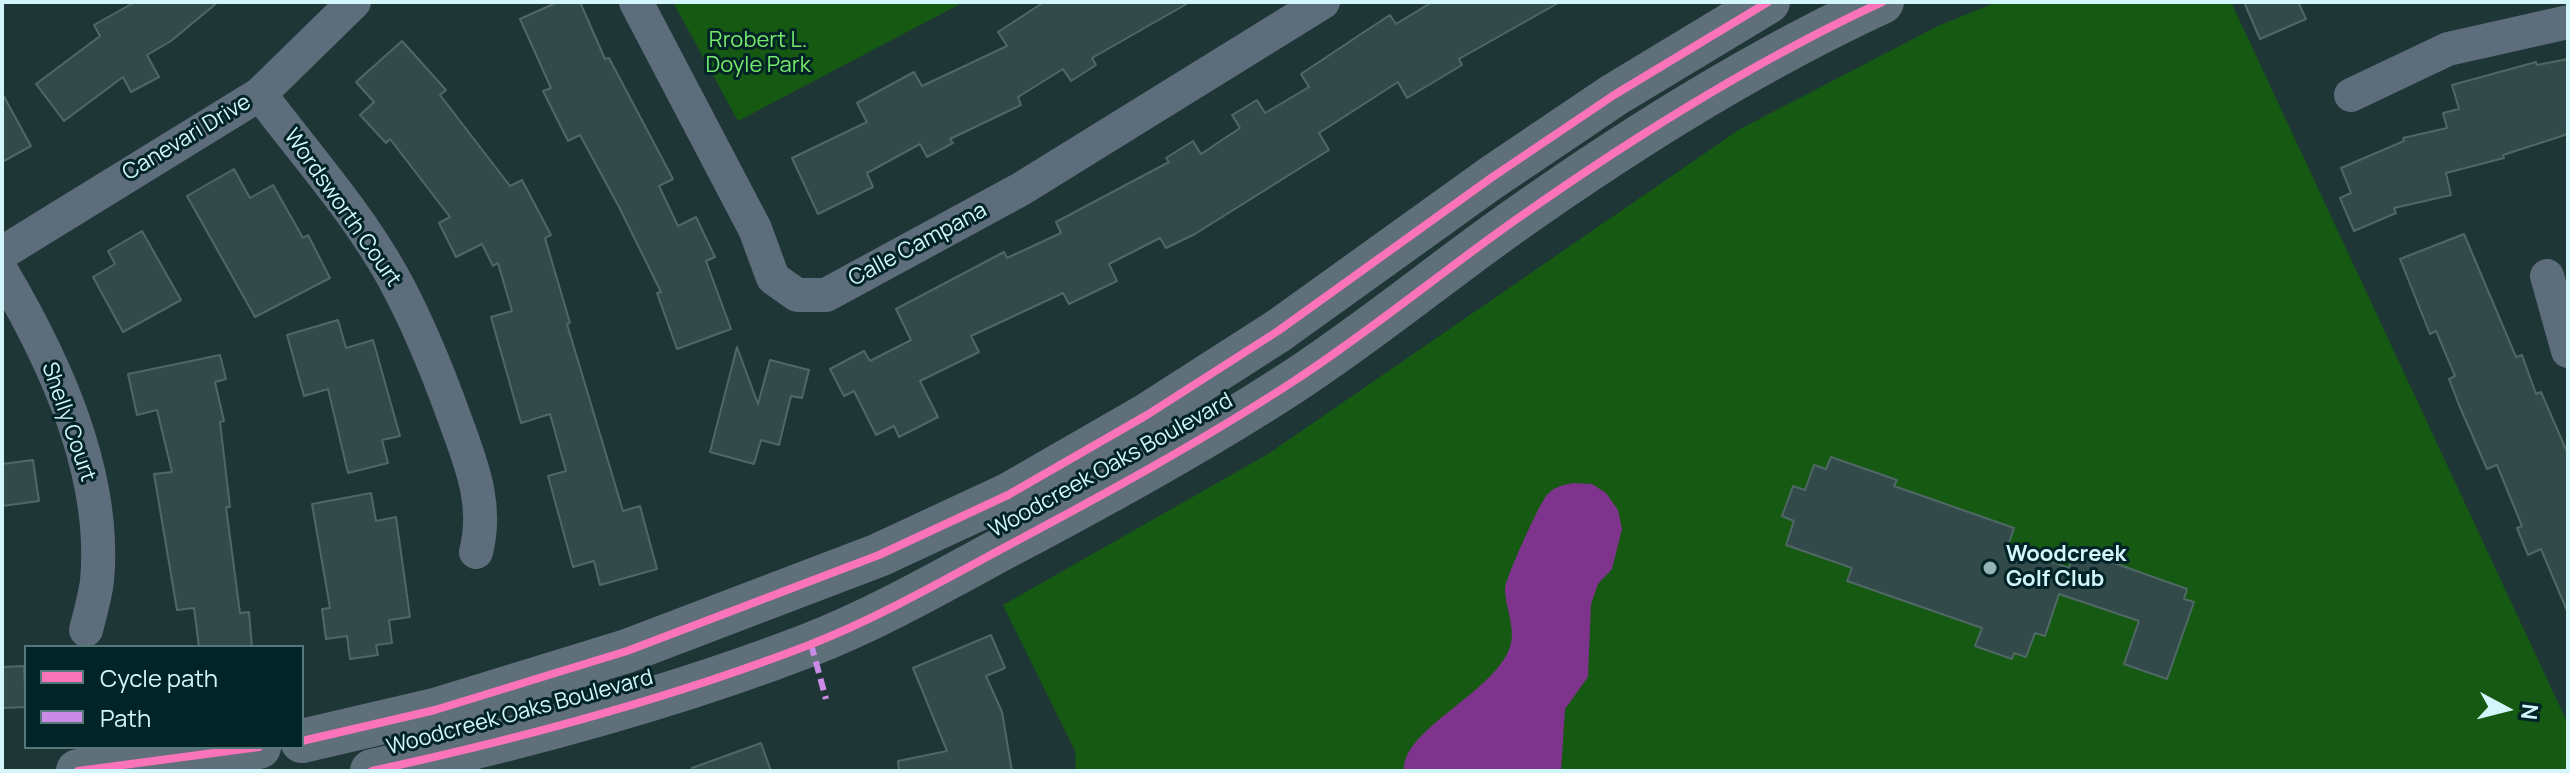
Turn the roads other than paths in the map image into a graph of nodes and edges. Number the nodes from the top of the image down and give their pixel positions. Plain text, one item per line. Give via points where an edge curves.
1 (354, 2) edge
2 (636, 2) edge
3 (1323, 2) edge
4 (1882, 2) edge
5 (1762, 4) edge
6 (2568, 22) edge
7 (1785, 50) junction
8 (260, 94) junction
9 (2351, 95) dead end
10 (2, 253) edge
11 (2, 272) edge
12 (2547, 276) dead end
13 (2568, 351) edge
14 (476, 552) dead end
15 (86, 630) dead end
16 (304, 741) edge
17 (244, 749) edge
18 (78, 771) edge
19 (372, 771) edge

1 - 8 street, Canevari Drive
2 - 3 street, Calle Campana via 755,229 773,278 797,295 826,295 1021,189
4 - 7 main road, Woodcreek Oaks Boulevard
5 - 7 main road
5 - 16 main road, Woodcreek Oaks Boulevard via 1552,136 1278,331 1008,495 879,555 627,651 435,710
6 - 9 street via 2448,49
7 - 19 main road, Woodcreek Oaks Boulevard via 1641,134 1295,380 1189,447 903,602 811,644 648,698
8 - 10 street, Canevari Drive
8 - 14 street, Wordsworth Court via 366,236 416,319 482,504
11 - 15 street, Shelly Court via 45,354 90,478 97,582
12 - 13 street
17 - 18 main road

